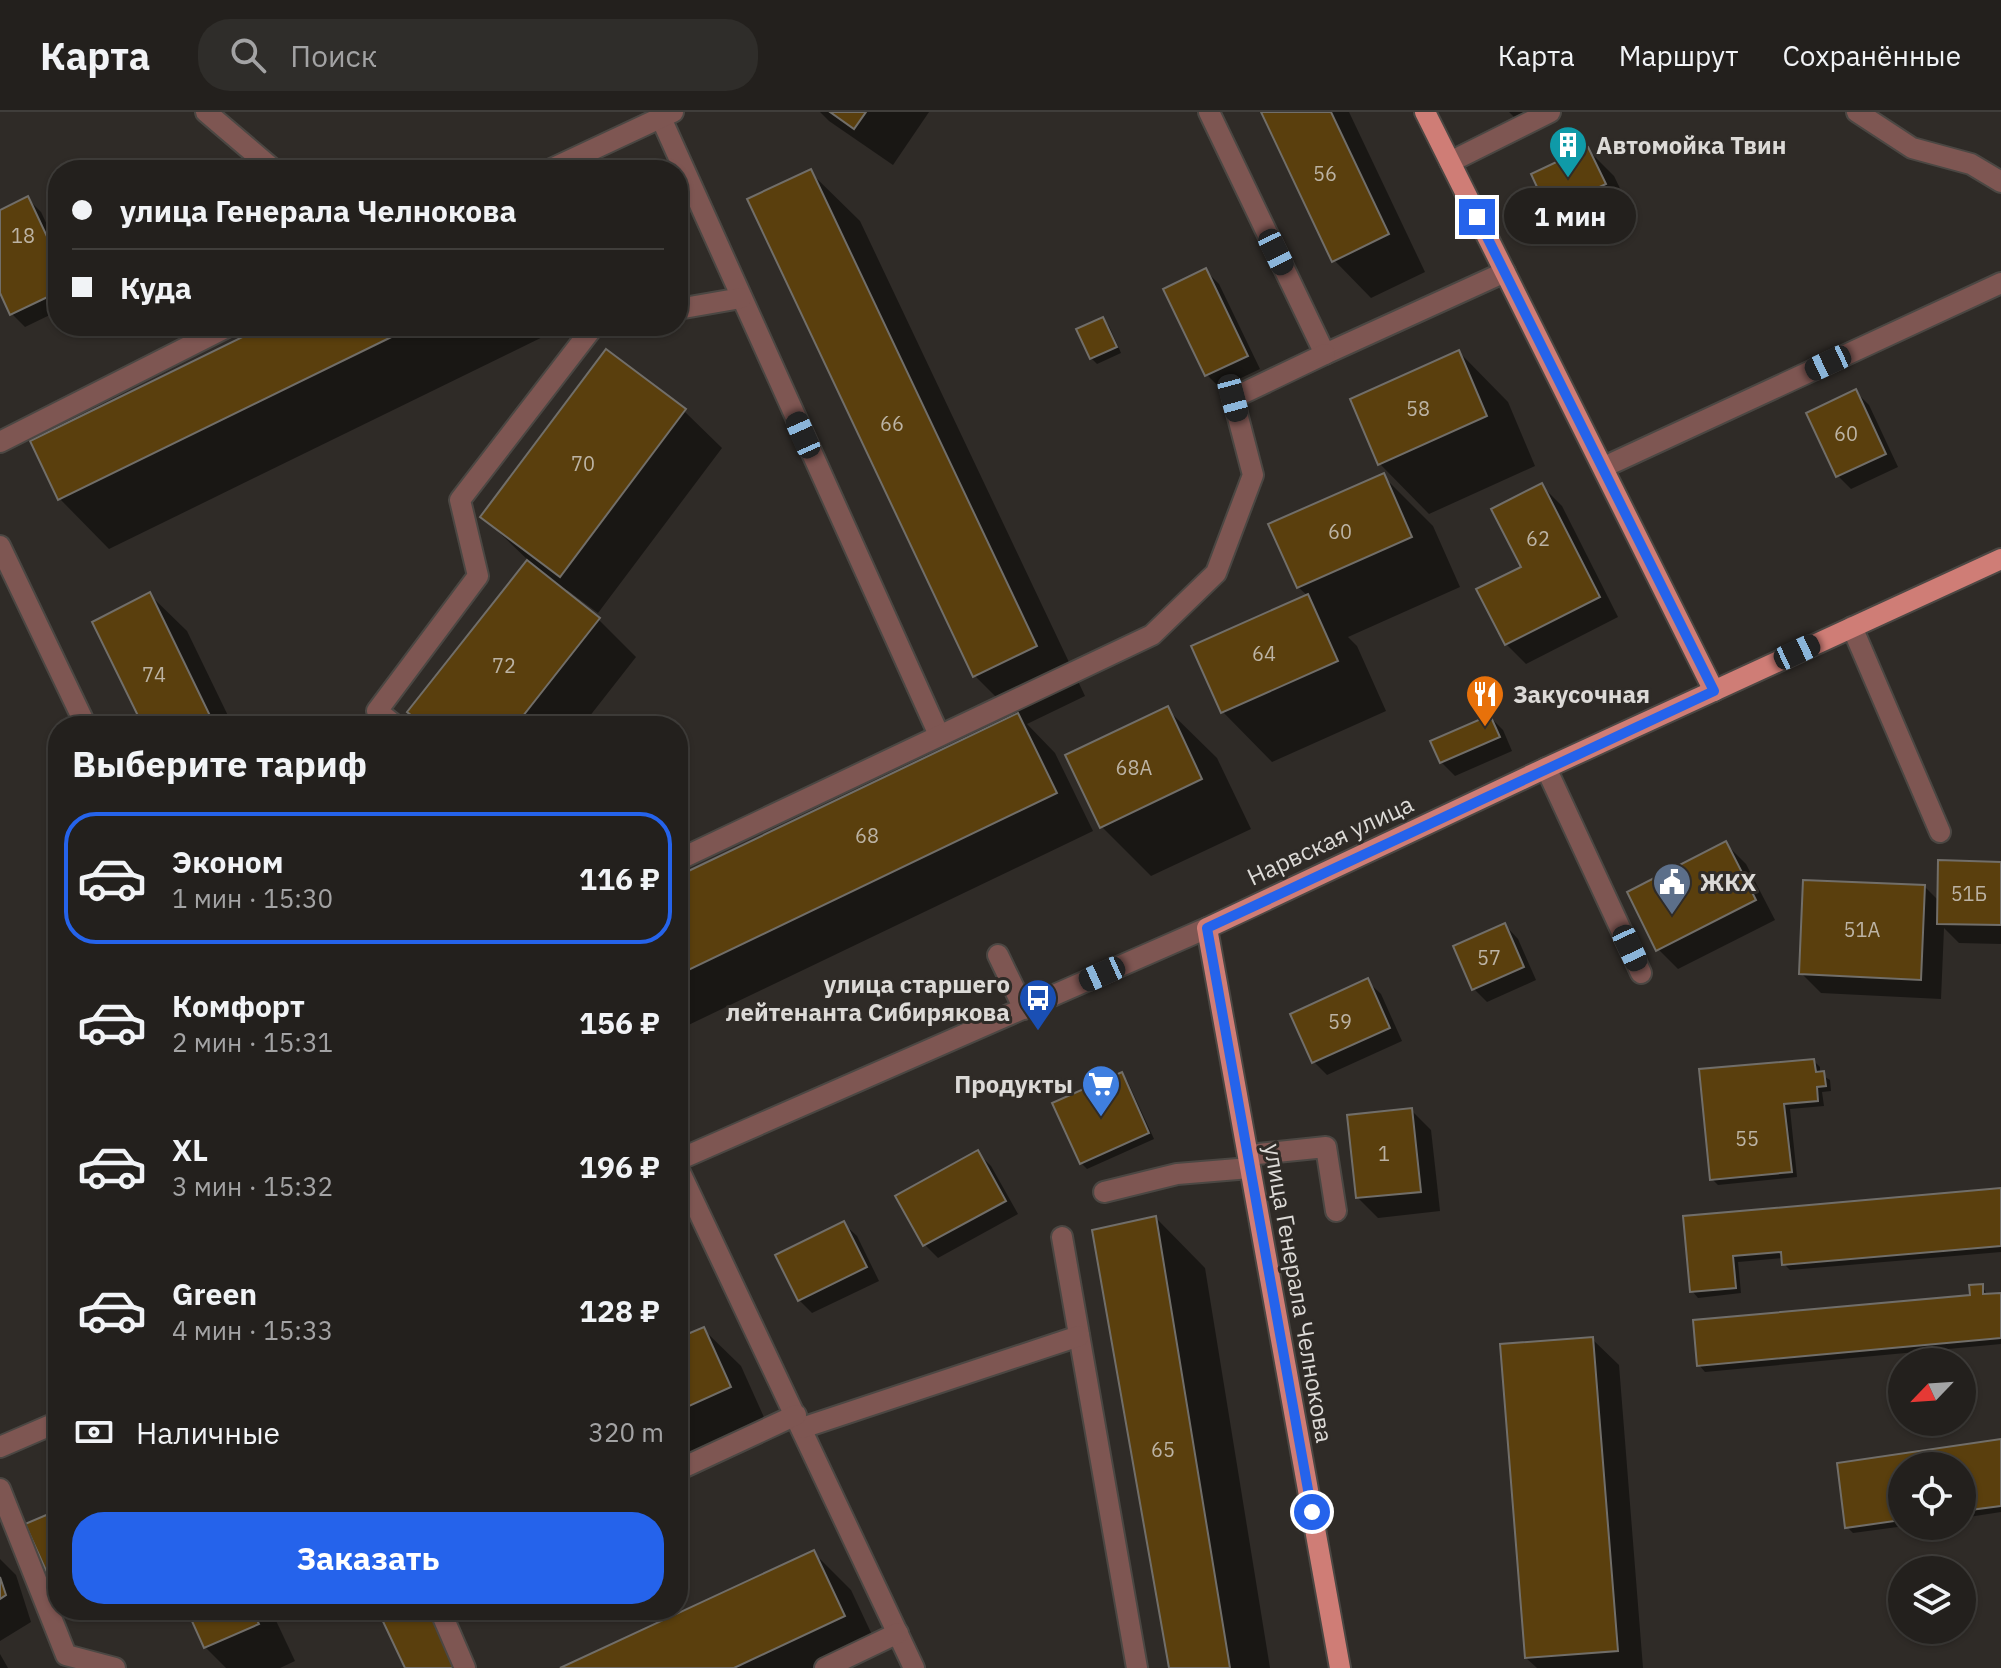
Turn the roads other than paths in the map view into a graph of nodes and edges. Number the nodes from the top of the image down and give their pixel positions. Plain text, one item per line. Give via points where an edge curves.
1 (206, 112) edge
2 (1209, 112) edge
3 (1425, 112) edge
4 (1550, 112) edge
5 (1857, 112) edge
6 (667, 115) edge
7 (262, 160) edge
8 (570, 160) edge
9 (685, 160) edge
10 (1450, 162) junction
11 (688, 167) edge
12 (2001, 182) edge
13 (1505, 272) junction
14 (2001, 283) edge
15 (741, 298) junction
16 (688, 307) edge
17 (209, 336) edge
18 (586, 336) edge
19 (1325, 354) junction
20 (0, 442) edge
21 (1604, 467) junction
22 (0, 546) edge
23 (2001, 559) edge
24 (1852, 627) junction
25 (1714, 691) junction
26 (81, 716) edge
27 (383, 716) edge
28 (939, 735) junction
29 (1546, 768) junction
30 (1940, 832) dead end
31 (688, 855) edge
32 (1207, 928) junction
33 (998, 955) dead end
34 (1641, 973) dead end
35 (1024, 1009) junction
36 (688, 1156) edge
37 (1249, 1162) junction
38 (688, 1189) edge
39 (1104, 1192) dead end
40 (1336, 1211) dead end
41 (1062, 1237) dead end
42 (1079, 1336) junction
43 (799, 1422) junction
44 (48, 1426) edge
45 (0, 1447) edge
46 (688, 1466) edge
47 (0, 1489) edge
48 (48, 1610) edge
49 (52, 1620) edge
50 (444, 1620) edge
51 (898, 1633) junction
52 (115, 1668) edge
53 (465, 1668) edge
54 (825, 1668) edge
55 (914, 1668) edge
56 (1137, 1668) edge
57 (1340, 1668) edge

1 - 7 street
2 - 19 street
3 - 10 main road
4 - 10 street
5 - 12 street via 1912,148 1971,164
6 - 8 street
6 - 9 street
10 - 13 main road
11 - 15 street
13 - 19 street
13 - 21 main road
14 - 21 street
15 - 16 street
15 - 28 street
17 - 20 street
18 - 27 street via 460,500 478,576 377,711
19 - 28 street via 1233,398 1253,475 1216,573 1152,635
21 - 25 main road
22 - 26 street
23 - 24 main road, Нарвская улица
24 - 25 main road, Нарвская улица
24 - 30 street
25 - 29 main road, Нарвская улица
28 - 31 street
29 - 32 main road, Нарвская улица
29 - 34 street
32 - 35 street, Нарвская улица
32 - 37 main road, улица Генерала Челнокова
33 - 35 street
35 - 36 street, Нарвская улица
37 - 39 street
37 - 40 street via 1326,1147
37 - 57 main road, улица Генерала Челнокова
38 - 43 street
41 - 42 street
42 - 43 street
42 - 56 street
43 - 46 street
43 - 51 street
44 - 45 street
47 - 48 street
49 - 52 street via 66,1655
50 - 53 street
51 - 54 street
51 - 55 street

